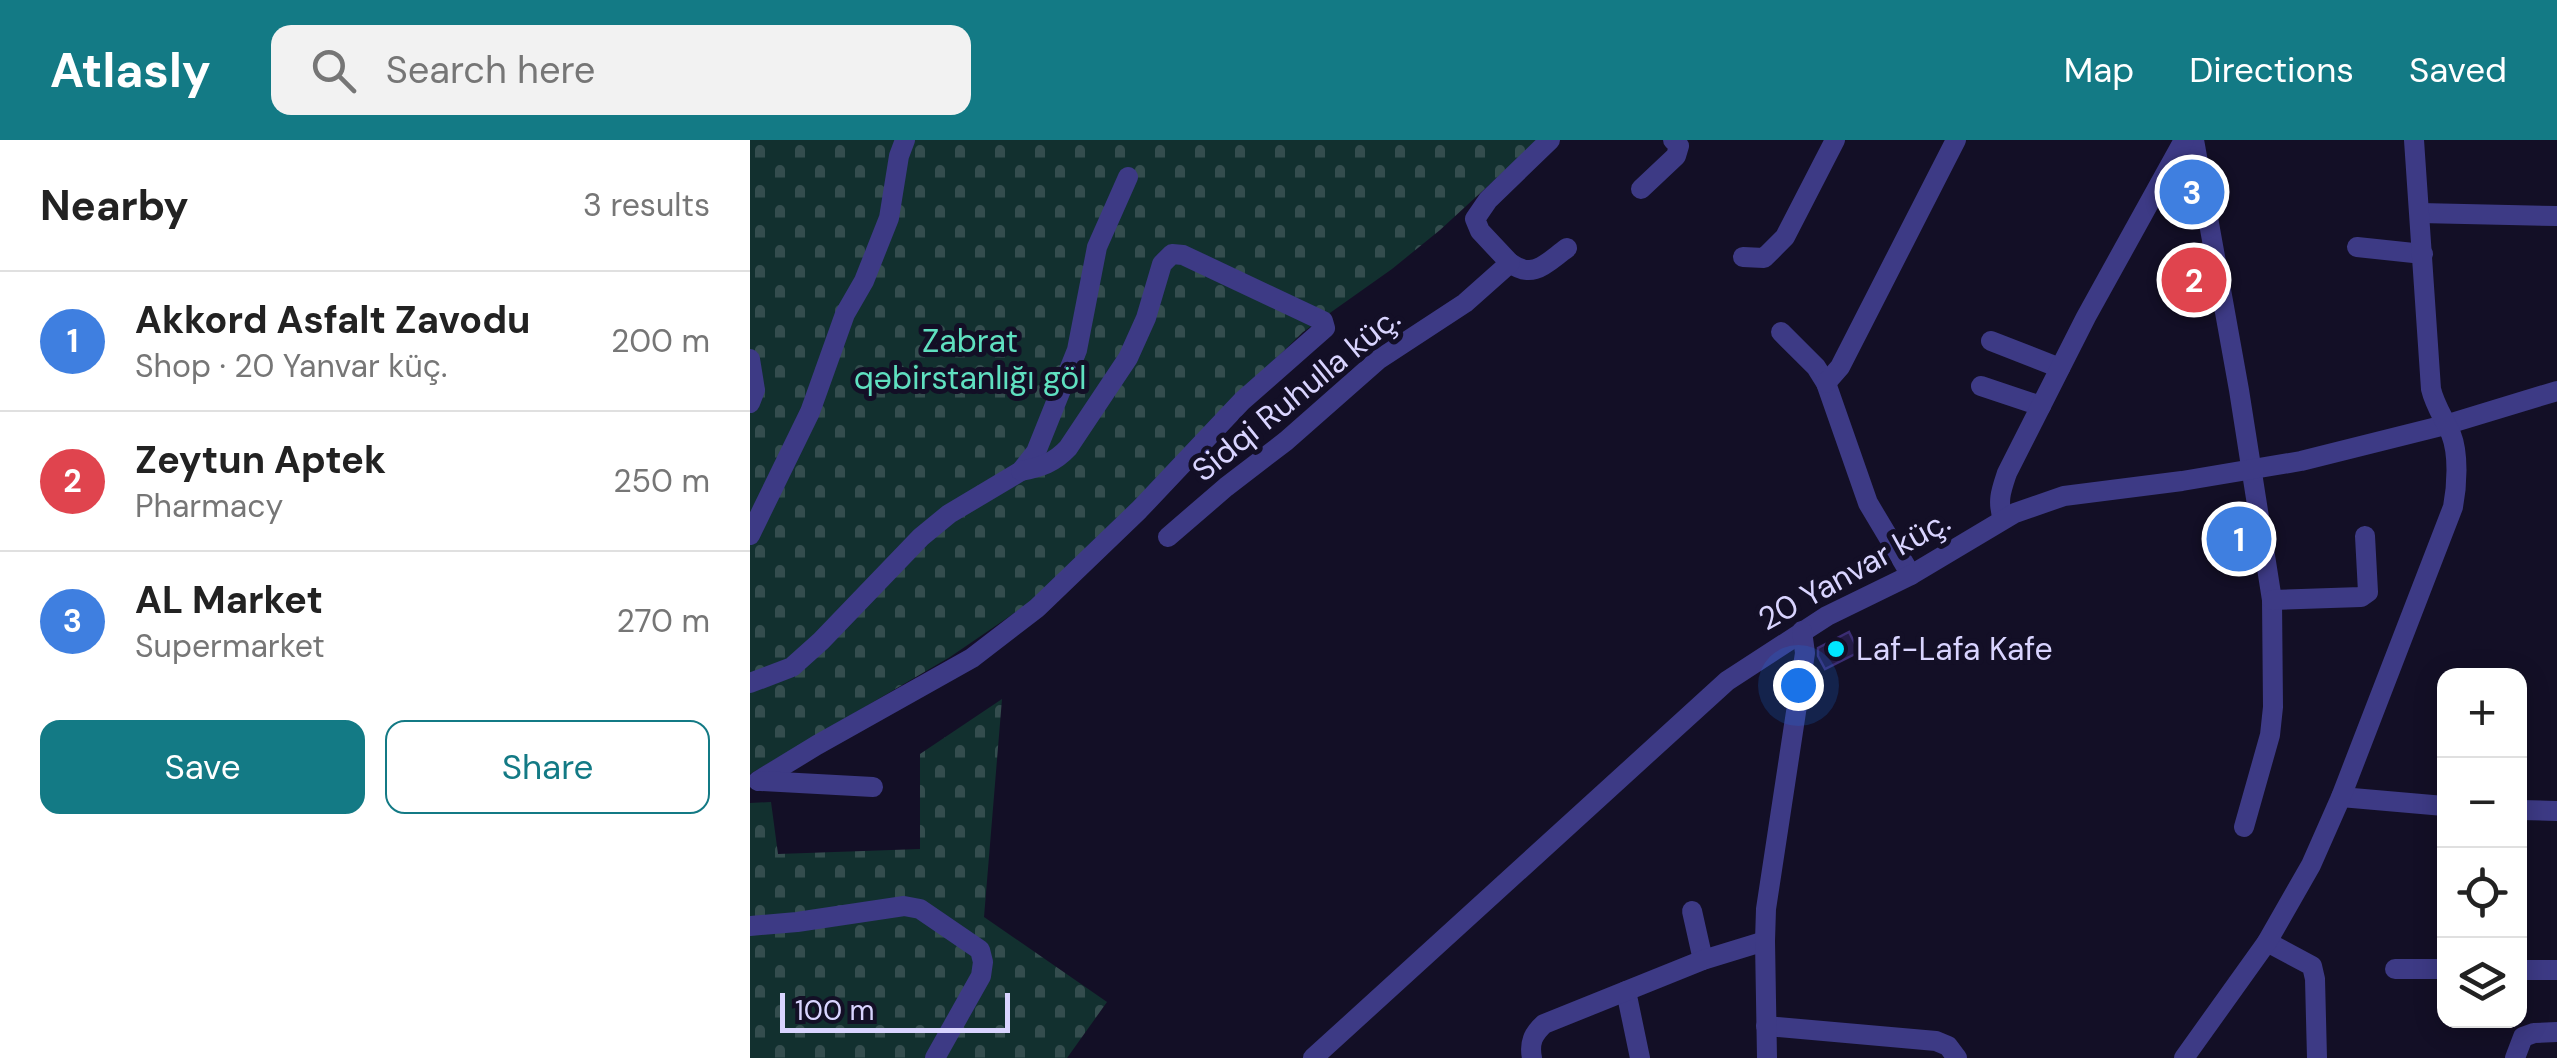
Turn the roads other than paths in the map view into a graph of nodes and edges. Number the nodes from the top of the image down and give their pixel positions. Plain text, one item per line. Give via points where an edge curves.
1 (905, 140) edge
2 (1550, 140) edge
3 (1674, 140) edge
4 (1835, 140) edge
5 (1956, 140) edge
6 (2184, 140) edge
7 (2194, 140) edge
8 (2414, 140) edge
9 (1128, 177) dead end
10 (1641, 189) dead end
11 (2420, 213) junction
12 (2557, 216) edge
13 (2356, 247) dead end
14 (1567, 248) dead end
15 (2423, 254) junction
16 (1743, 257) dead end
17 (1510, 263) junction
18 (1781, 332) dead end
19 (1991, 340) dead end
20 (750, 359) edge
21 (2060, 368) junction
22 (1826, 383) junction
23 (1981, 386) dead end
24 (2557, 391) edge
25 (750, 403) edge
26 (2041, 406) junction
27 (2446, 424) junction
28 (2252, 469) junction
29 (1021, 472) junction
30 (2003, 519) junction
31 (750, 535) edge
32 (2365, 536) dead end
33 (1168, 537) dead end
34 (1911, 575) junction
35 (2272, 600) junction
36 (1802, 631) junction
37 (750, 683) edge
38 (754, 782) edge
39 (874, 787) dead end
40 (2340, 797) junction
41 (2437, 805) edge
42 (2527, 810) edge
43 (2557, 811) edge
44 (2244, 828) dead end
45 (1692, 911) dead end
46 (750, 926) edge
47 (1764, 941) junction
48 (2266, 942) junction
49 (1703, 960) junction
50 (2394, 969) dead end
51 (2437, 969) edge
52 (2527, 970) edge
53 (2557, 970) edge
54 (1626, 991) junction
55 (1766, 1026) junction
56 (2557, 1032) edge
57 (935, 1058) edge
58 (1314, 1058) edge
59 (1532, 1058) edge
60 (1640, 1058) edge
61 (1767, 1058) edge
62 (1957, 1058) edge
63 (2184, 1058) edge
64 (2317, 1058) edge
65 (2514, 1058) edge

1 - 31 street via 890,218 845,314 810,412
2 - 17 street via 1475,219
3 - 10 street via 1676,156
4 - 16 street via 1785,237 1764,258
5 - 22 street
6 - 21 street
7 - 28 street
8 - 11 street
9 - 29 street via 1098,247 1077,350 1036,452
11 - 12 street
11 - 15 street
13 - 15 street
14 - 17 street via 1530,272
15 - 27 street via 2431,389
17 - 33 street, Sidqi Ruhulla küç. via 1378,360
18 - 22 street
19 - 21 street
20 - 25 street
21 - 26 street
22 - 34 street via 1868,503
23 - 26 street
24 - 27 street, 20 Yanvar küç.
26 - 30 street via 2000,494
27 - 28 street, 20 Yanvar küç.
27 - 40 street via 2454,447 2453,508
28 - 30 street, 20 Yanvar küç. via 2064,496
28 - 35 street
29 - 37 street via 920,537 792,667
29 - 38 street via 1056,460 1068,448 1128,358 1162,264 1172,254 1323,321 1325,328 1242,401 1037,608 972,658
30 - 34 street, 20 Yanvar küç.
32 - 35 street via 2368,592 2361,597
34 - 36 street, 20 Yanvar küç.
35 - 44 street via 2270,735
36 - 47 street
36 - 58 street, 20 Yanvar küç. via 1703,701
38 - 39 street
40 - 41 street
40 - 48 street via 2311,865
42 - 43 street
45 - 49 street
46 - 57 street via 904,906 920,909 980,950 981,976
47 - 49 street
47 - 55 street
48 - 63 street
48 - 64 street via 2312,966
49 - 54 street
50 - 51 street
52 - 53 street
54 - 59 street via 1544,1024 1532,1040
54 - 60 street
55 - 61 street
55 - 62 street via 1936,1041
56 - 65 street via 2523,1037

